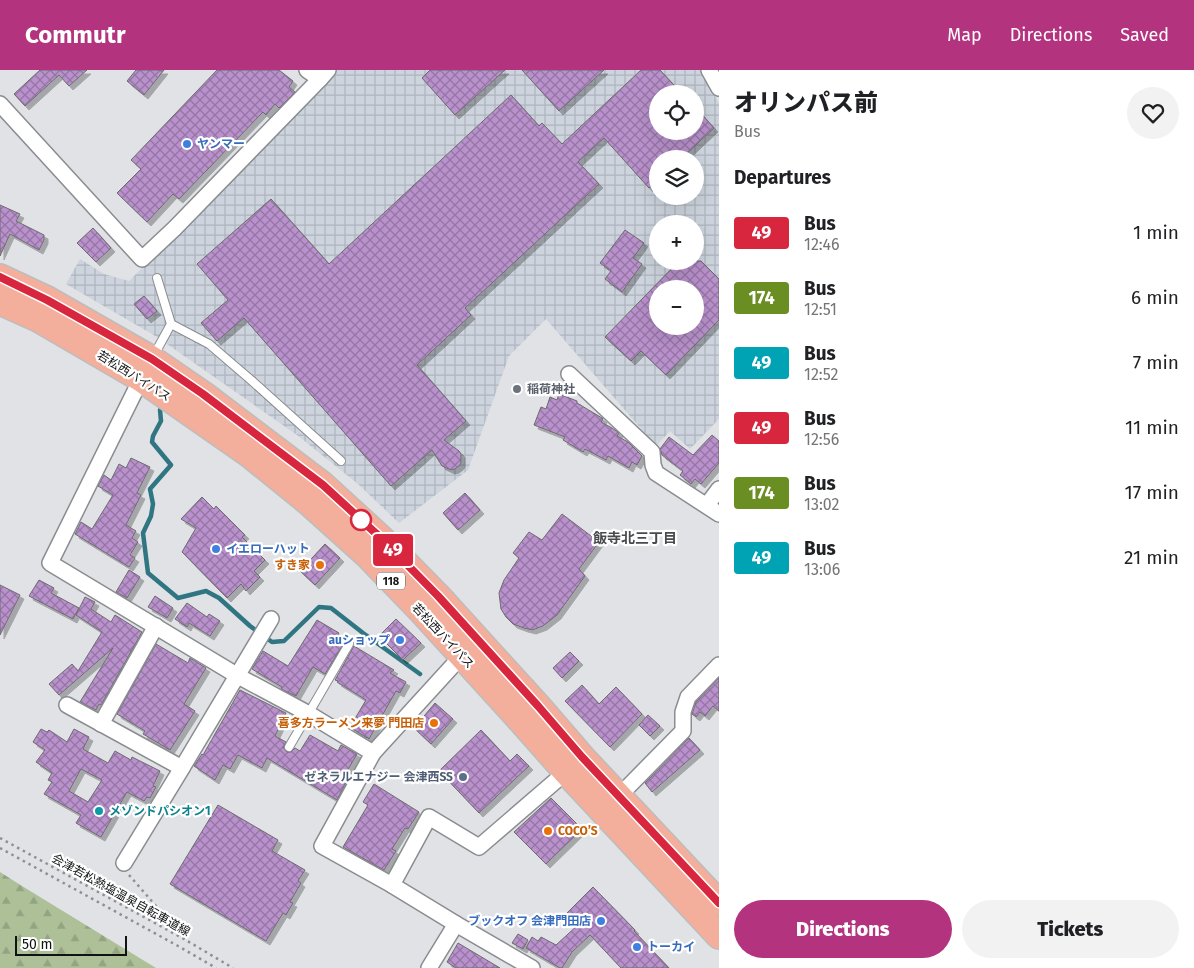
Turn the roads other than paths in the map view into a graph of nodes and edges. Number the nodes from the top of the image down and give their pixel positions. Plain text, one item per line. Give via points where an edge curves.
1 (307, 70) edge
2 (709, 70) edge
3 (324, 75) edge
4 (719, 88) edge
5 (0, 104) edge
6 (0, 277) edge
7 (157, 278) dead end
8 (0, 302) edge
9 (171, 324) junction
10 (147, 369) junction
11 (568, 374) dead end
12 (341, 460) dead end
13 (719, 489) edge
14 (713, 509) edge
15 (156, 626) junction
16 (265, 630) dead end
17 (350, 644) dead end
18 (469, 648) junction
19 (719, 665) edge
20 (238, 676) junction
21 (67, 705) dead end
22 (309, 714) junction
23 (100, 724) junction
24 (289, 748) dead end
25 (373, 753) junction
26 (182, 768) junction
27 (566, 772) junction
28 (619, 796) junction
29 (124, 863) road end
30 (392, 885) junction
31 (719, 903) edge
32 (456, 924) junction
33 (719, 936) edge
34 (429, 968) edge
35 (532, 968) edge

1 - 3 street
2 - 4 street
3 - 5 street via 142,260
6 - 10 highway, 若松西バイパス / 118 via 47,300
7 - 9 lane
8 - 10 highway, 若松西バイパス / 118
9 - 10 lane
9 - 12 lane via 209,344
10 - 15 street via 50,563
10 - 18 highway, 若松西バイパス / 118 via 203,394 323,485 432,590
11 - 14 street via 652,452 656,473
13 - 14 street
15 - 20 street
15 - 23 street
16 - 20 street
17 - 22 lane
18 - 25 street
18 - 27 highway, 若松西バイパス / 118 via 521,721
18 - 28 highway, 若松西バイパス / 118
19 - 28 street via 688,697 683,712 683,731
20 - 22 street
20 - 26 street
21 - 23 street
22 - 24 lane
22 - 25 street
23 - 26 street
25 - 30 street via 322,846
26 - 29 street
27 - 30 street via 479,847 429,817
27 - 33 highway, 若松西バイパス / 118
28 - 31 highway, 若松西バイパス / 118
30 - 32 street
32 - 34 street
32 - 35 street

